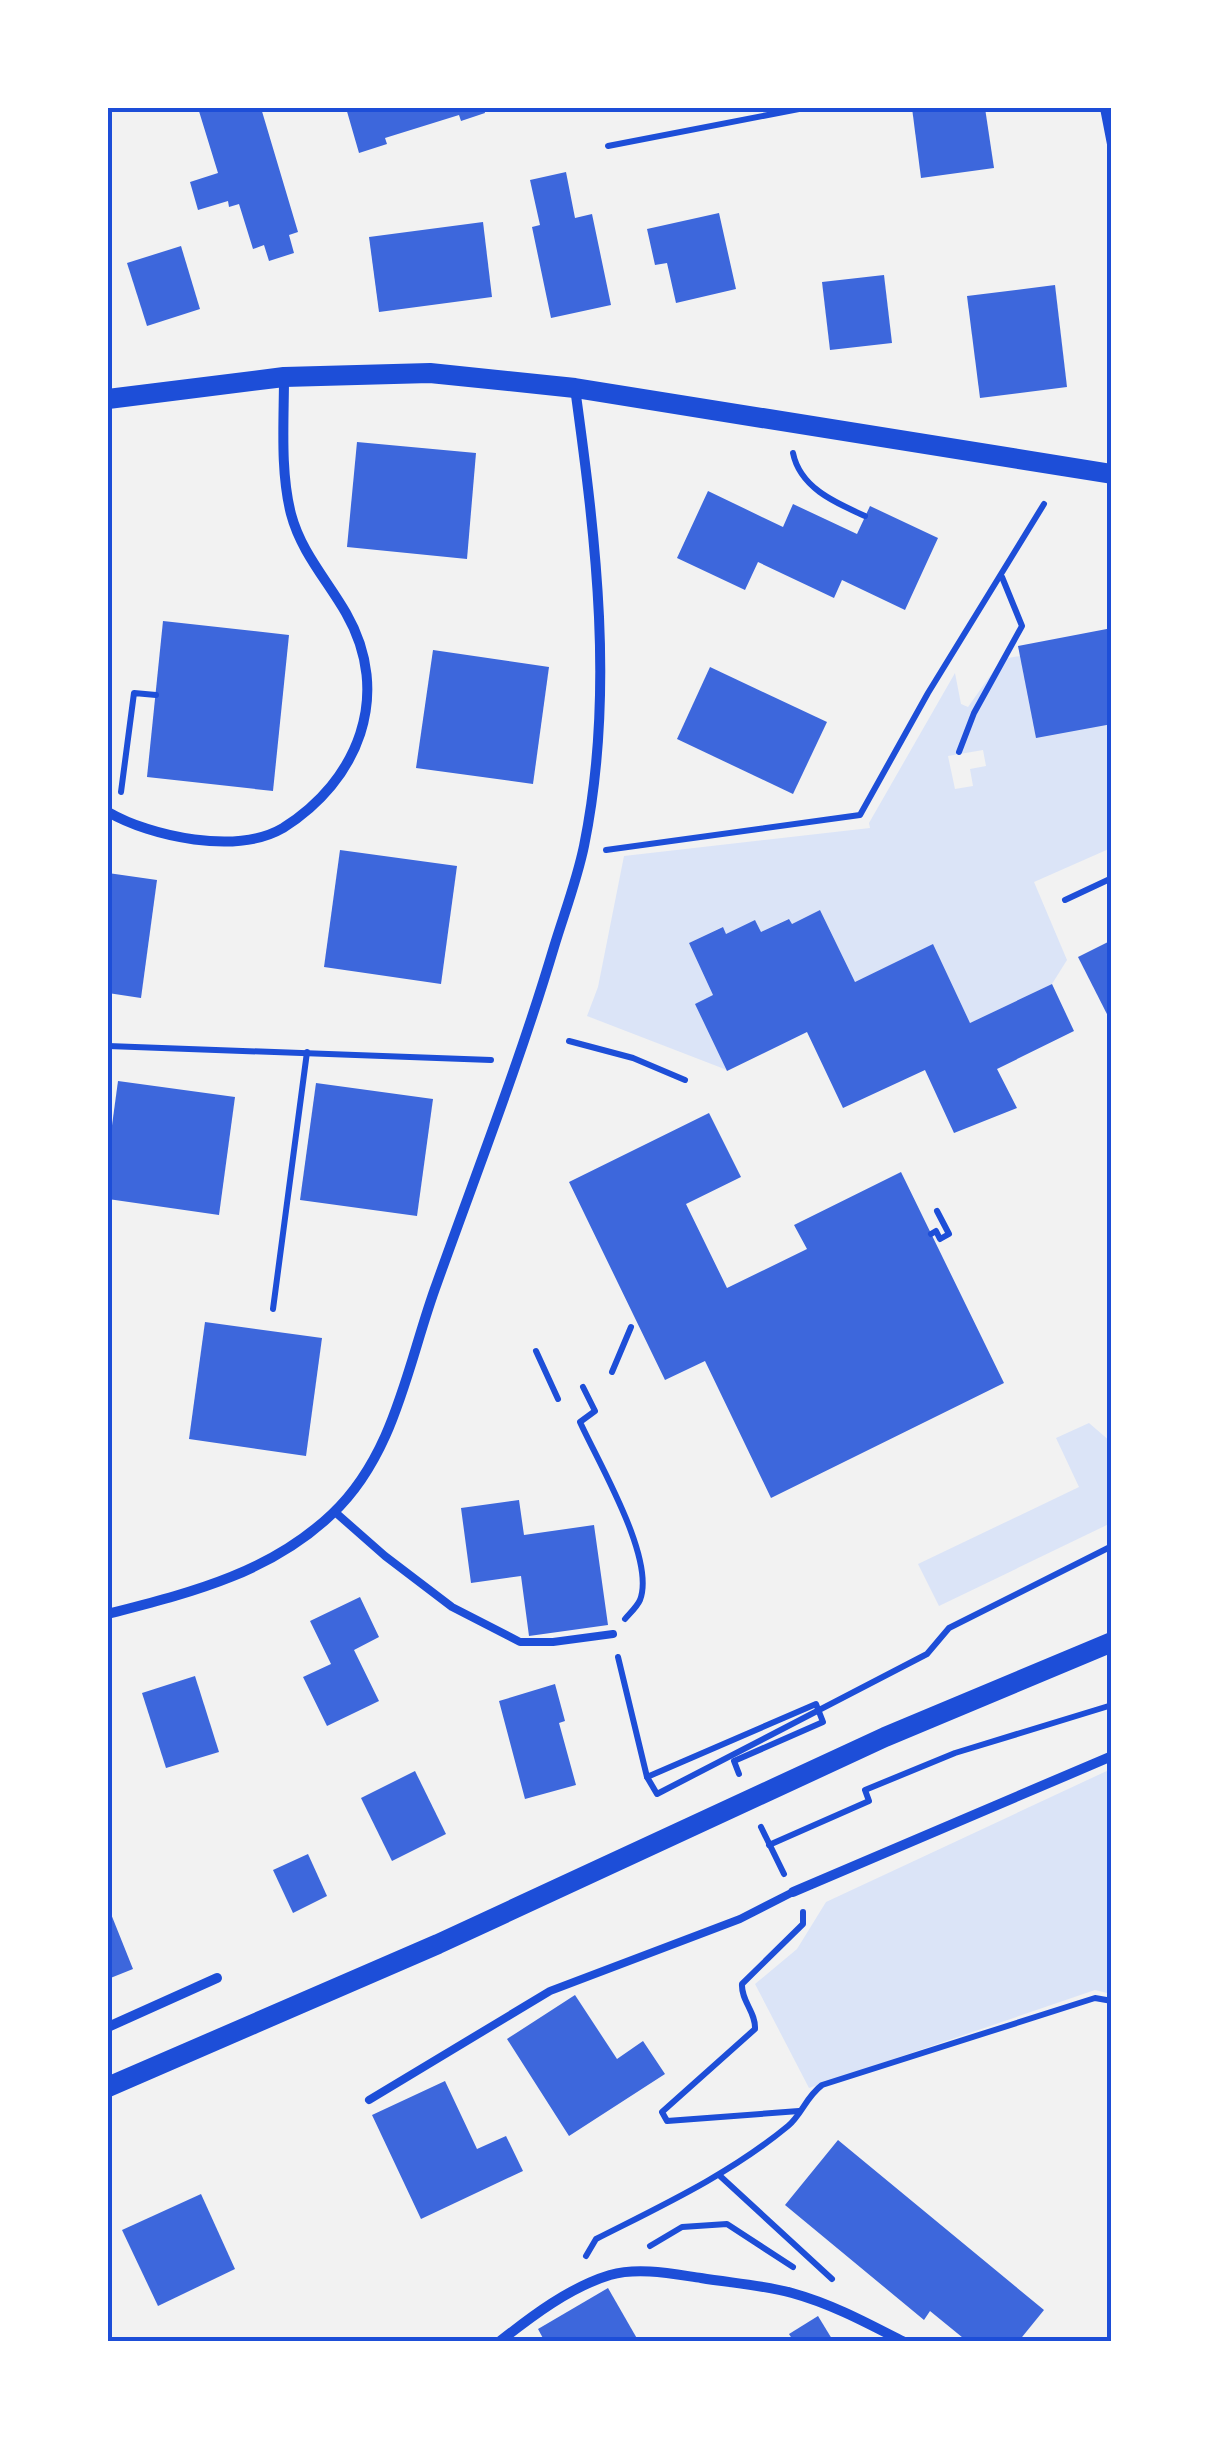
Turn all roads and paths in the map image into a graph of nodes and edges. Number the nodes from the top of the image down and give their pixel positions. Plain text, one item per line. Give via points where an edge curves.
1 (804, 108) edge
2 (1105, 108) edge
3 (1112, 144) edge
4 (608, 146) dead end
5 (284, 377) junction
6 (575, 388) junction
7 (108, 399) edge
8 (793, 453) dead end
9 (1112, 474) edge
10 (1044, 504) dead end
11 (865, 516) dead end
12 (1001, 577) junction
13 (156, 695) dead end
14 (959, 752) dead end
15 (113, 815) edge
16 (608, 850) dead end
17 (1112, 878) edge
18 (1065, 900) dead end
19 (569, 1041) dead end
20 (108, 1046) edge
21 (307, 1052) junction
22 (493, 1060) dead end
23 (685, 1080) dead end
24 (938, 1211) dead end
25 (931, 1234) dead end
26 (274, 1309) dead end
27 (631, 1327) dead end
28 (536, 1352) dead end
29 (612, 1372) dead end
30 (583, 1386) dead end
31 (558, 1399) dead end
32 (334, 1512) junction
33 (1112, 1546) edge
34 (108, 1614) edge
35 (613, 1634) junction
36 (1112, 1642) edge
37 (1112, 1705) edge
38 (1112, 1756) edge
39 (647, 1777) junction
40 (741, 1778) dead end
41 (755, 1811) dead end
42 (794, 1892) junction
43 (217, 1978) dead end
44 (1112, 2002) edge
45 (108, 2026) edge
46 (108, 2087) edge
47 (369, 2100) dead end
48 (800, 2111) junction
49 (719, 2175) junction
50 (650, 2254) dead end
51 (795, 2272) dead end
52 (834, 2281) dead end
53 (577, 2290) junction
54 (499, 2342) edge
55 (904, 2342) edge

1 - 4 path
2 - 3 street
5 - 6 main road via 430,374
5 - 7 main road
5 - 15 street via 291,513 362,652 369,695 360,737 338,780 312,810 274,832 230,841 167,837
6 - 9 main road
6 - 32 street via 602,653 599,740 584,848 522,1054 398,1405 377,1454
8 - 11 path via 823,497
10 - 12 path
12 - 14 path via 1022,626
12 - 16 path via 860,815
13 - 15 path via 134,693
17 - 18 path
19 - 23 path
20 - 21 path
21 - 22 path
21 - 26 path
24 - 25 path via 950,1234
27 - 29 path
28 - 31 path
30 - 35 path via 595,1411 580,1422 638,1546 643,1575 640,1601
32 - 34 street via 289,1550 237,1578
32 - 35 lane via 452,1607 520,1642
33 - 39 path via 949,1628 927,1654 657,1794
35 - 39 path
36 - 46 main road via 884,1737 438,1944
37 - 41 path via 955,1753 865,1790 869,1801 769,1845
38 - 42 street
39 - 40 path via 816,1704 823,1722 734,1761
42 - 47 lane via 550,1990
42 - 48 path via 802,1924 742,1984 754,2029 662,2112 667,2121
43 - 45 street
44 - 48 path via 1095,1998 822,2085
48 - 49 path
49 - 52 path
49 - 53 path via 596,2238 578,2270
50 - 51 path via 650,2245 682,2227 727,2224
53 - 54 street
53 - 55 street via 630,2273 760,2287 838,2308

